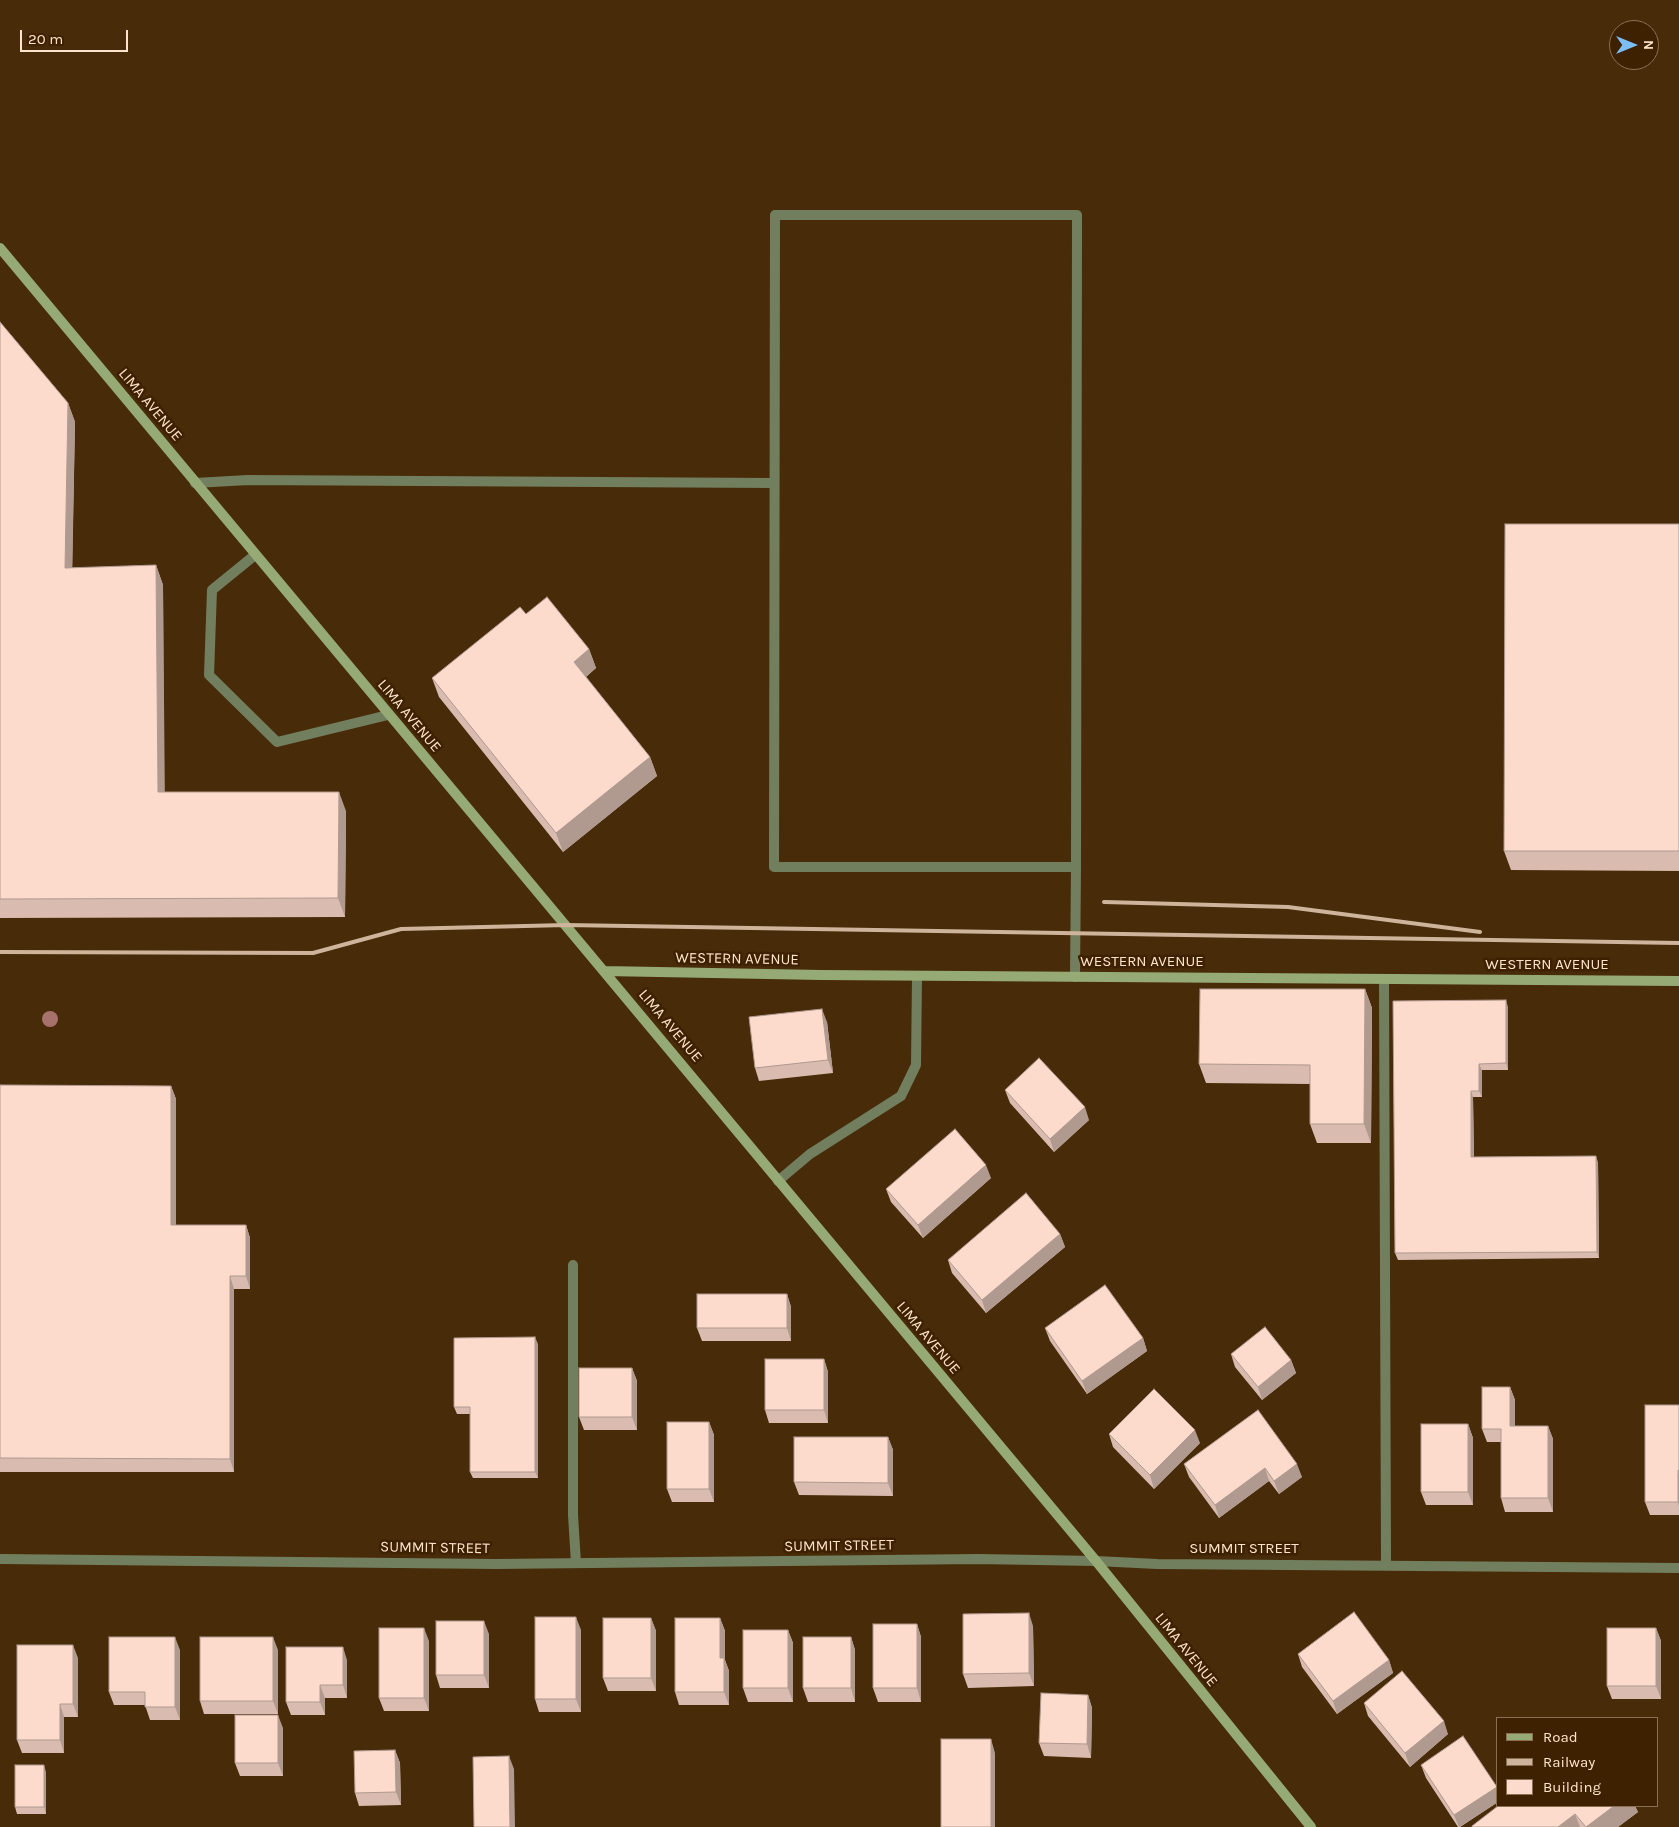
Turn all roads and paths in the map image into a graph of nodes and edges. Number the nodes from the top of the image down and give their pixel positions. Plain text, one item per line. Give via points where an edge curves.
1 (0, 248) edge
2 (195, 482) junction
3 (774, 483) junction
4 (255, 555) junction
5 (388, 715) junction
6 (1076, 868) junction
7 (604, 971) junction
8 (917, 976) junction
9 (1075, 977) junction
10 (1384, 979) junction
11 (1679, 981) edge
12 (778, 1181) junction
13 (573, 1265) dead end
14 (0, 1558) edge
15 (1096, 1561) junction
16 (576, 1563) junction
17 (1386, 1564) junction
18 (1679, 1568) edge
19 (1311, 1827) edge

1 - 2 main road, LIMA AVENUE
2 - 3 street
2 - 4 main road, LIMA AVENUE
3 - 6 street via 774,867
3 - 6 street via 775,215 1077,215
4 - 5 main road, LIMA AVENUE
4 - 5 street via 212,590 209,675 277,742
5 - 7 main road, LIMA AVENUE
6 - 9 street
7 - 8 main road, WESTERN AVENUE
7 - 12 main road, LIMA AVENUE
8 - 9 main road, WESTERN AVENUE
8 - 12 street via 916,1065 900,1096 810,1154
9 - 10 main road, WESTERN AVENUE
10 - 11 main road, WESTERN AVENUE
10 - 17 street
12 - 15 main road, LIMA AVENUE
13 - 16 street via 573,1515
14 - 16 street, SUMMIT STREET
15 - 16 street, SUMMIT STREET
15 - 17 street, SUMMIT STREET
15 - 19 main road, LIMA AVENUE
17 - 18 street, SUMMIT STREET

